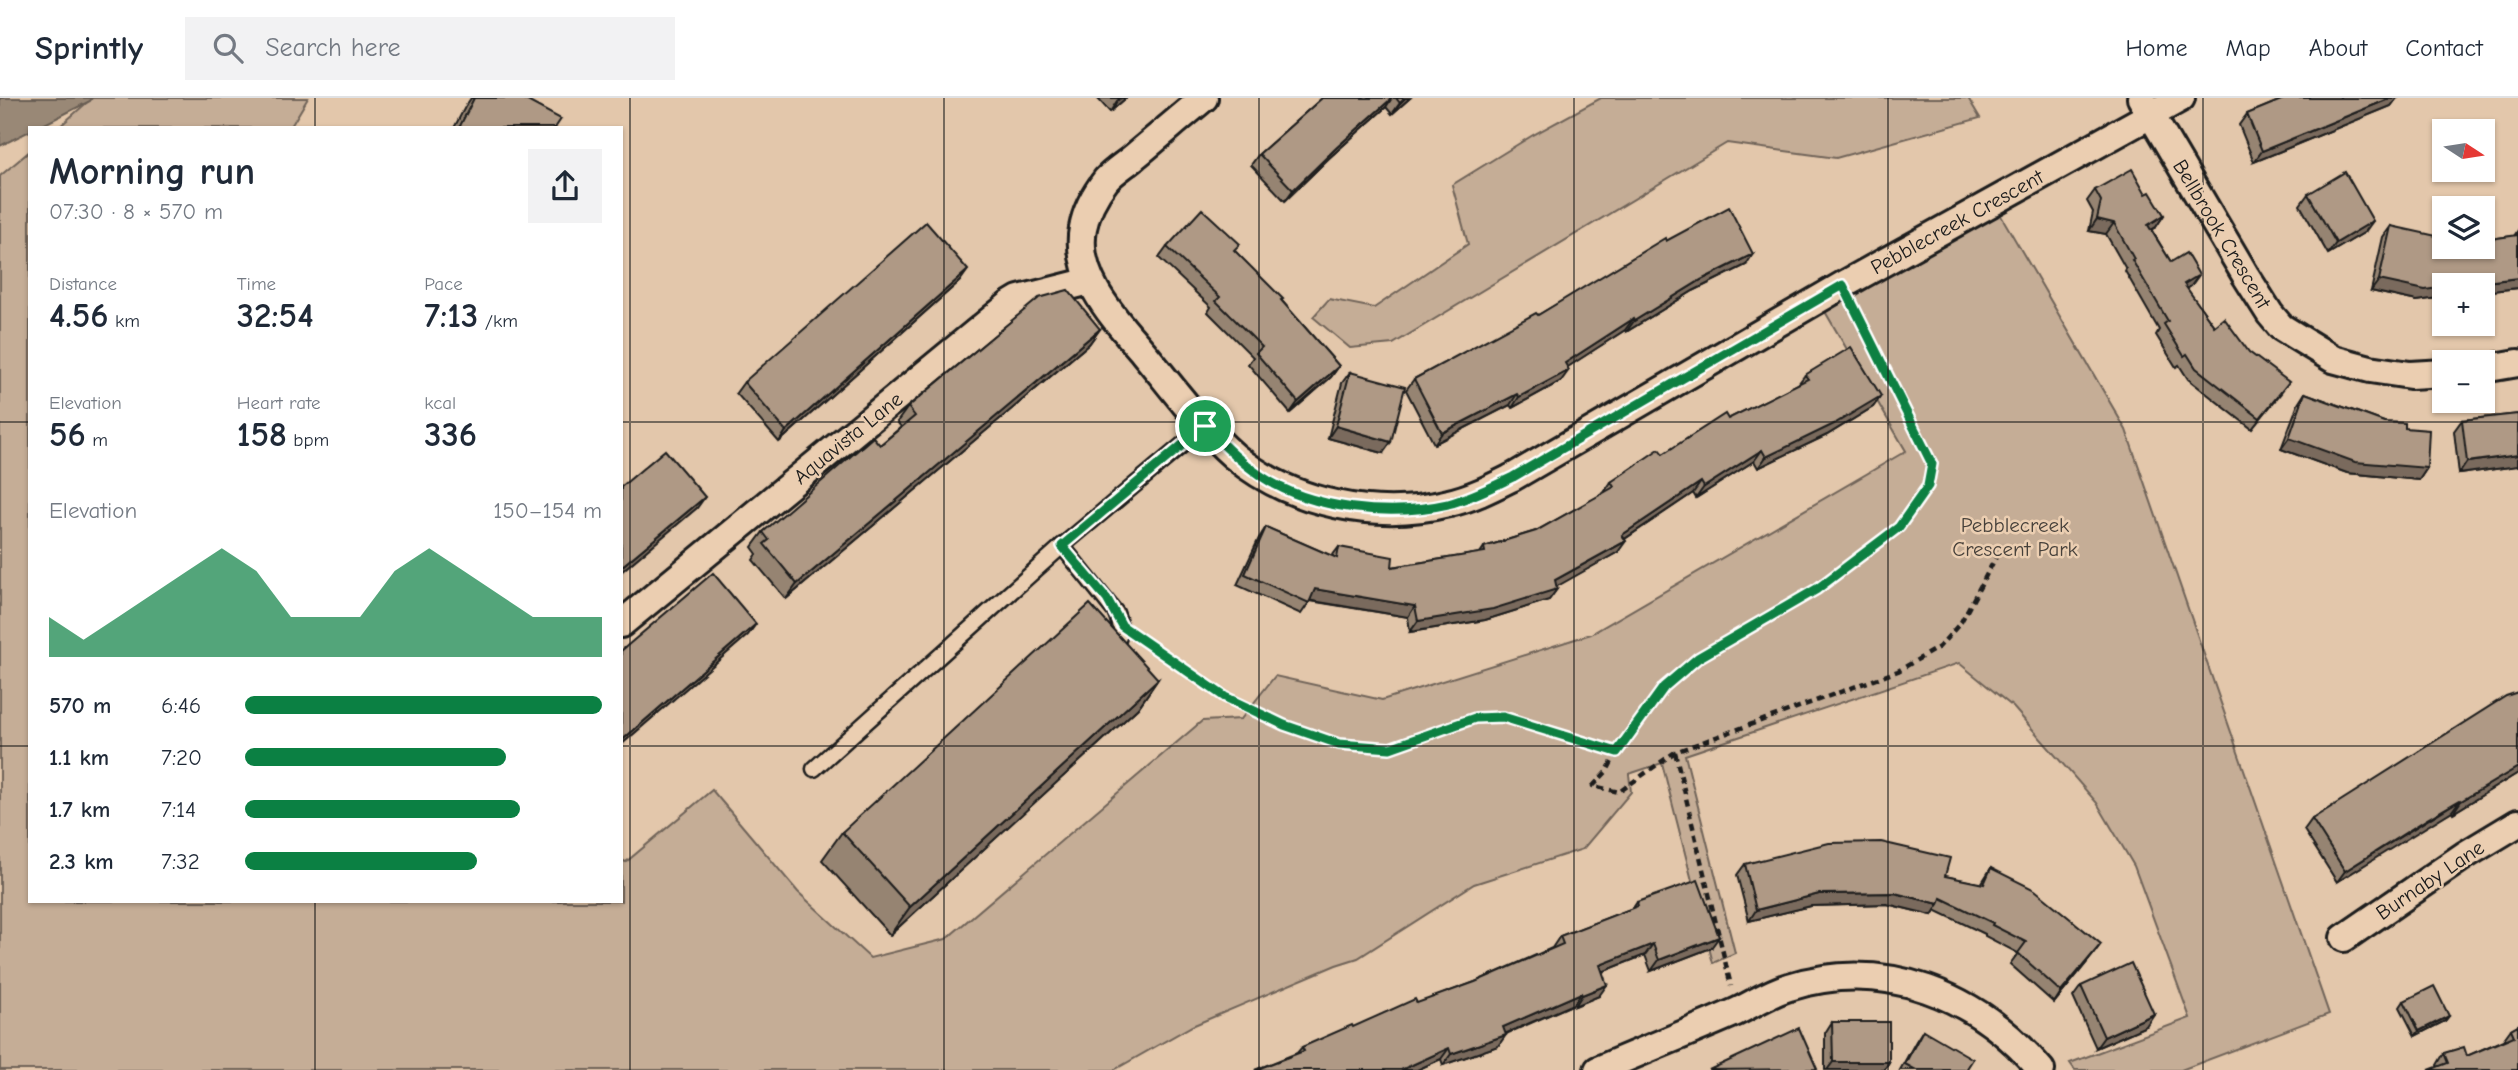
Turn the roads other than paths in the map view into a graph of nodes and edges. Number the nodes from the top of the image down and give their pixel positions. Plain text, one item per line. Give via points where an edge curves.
1 (1204, 98) edge
2 (2180, 98) edge
3 (2146, 107) edge
4 (1090, 281) junction
5 (2518, 363) edge
6 (2495, 367) edge
7 (2432, 374) edge
8 (1205, 426) junction
9 (1062, 546) junction
10 (623, 622) edge
11 (1112, 651) edge
12 (814, 769) dead end
13 (2518, 823) edge
14 (2344, 938) dead end
15 (1598, 1070) edge
16 (2041, 1070) edge

1 - 4 street, Pebblecreek Crescent via 1107,179 1088,209 1082,243
2 - 3 street, Pebblecreek Crescent
3 - 7 street, Bellbrook Crescent via 2281,327 2333,359 2410,375
3 - 8 street, Pebblecreek Crescent via 1513,477 1451,503 1419,509 1324,503 1262,477
4 - 8 street, Pebblecreek Crescent
4 - 10 street, Aquavista Lane via 1009,305
5 - 6 street
8 - 9 lane
9 - 11 lane via 1107,599 1122,626
9 - 12 lane
13 - 14 street, Burnaby Lane
15 - 16 street via 1787,987 1830,978 1870,977 1916,985 1953,998 2020,1046

